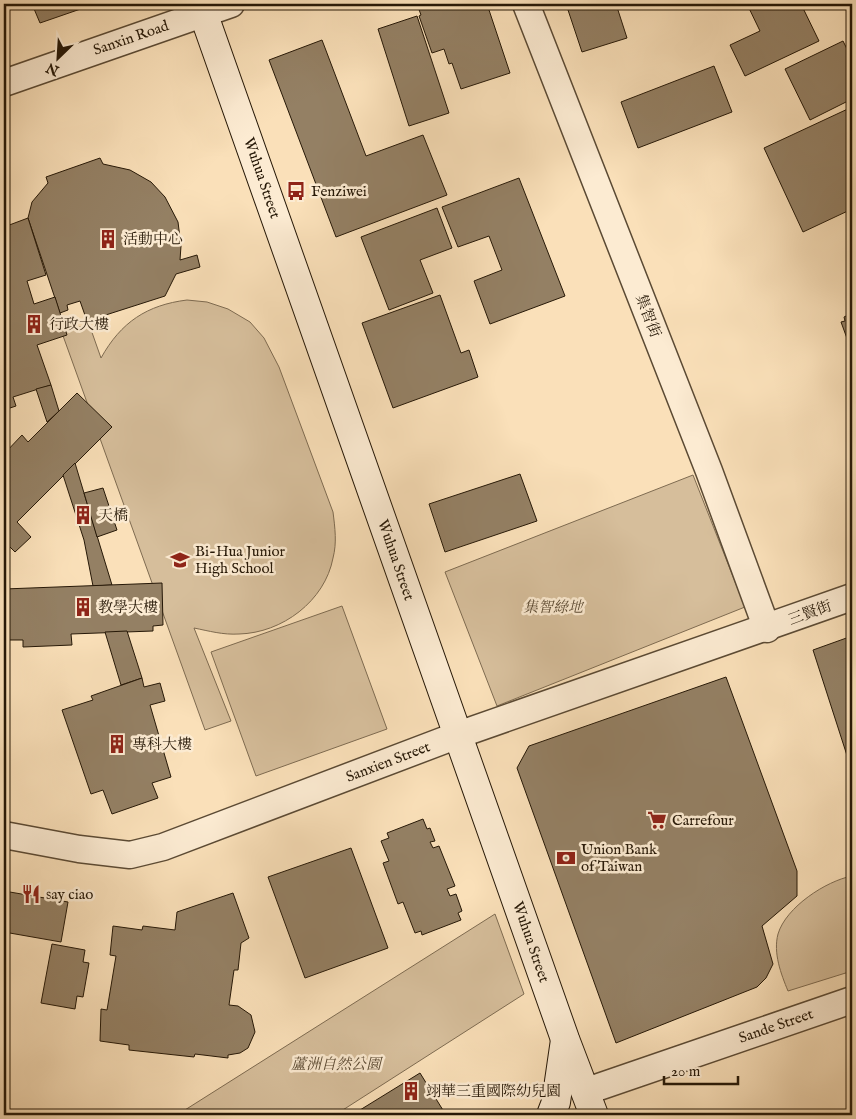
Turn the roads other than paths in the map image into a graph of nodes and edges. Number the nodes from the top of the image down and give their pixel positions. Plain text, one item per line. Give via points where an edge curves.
1 (231, 4) edge
2 (526, 4) edge
3 (202, 8) edge
4 (4, 83) edge
5 (852, 597) edge
6 (767, 629) junction
7 (458, 735) junction
8 (4, 835) edge
9 (852, 1000) edge
10 (565, 1039) junction
11 (590, 1103) edge
12 (551, 1115) edge

1 - 3 street, Sanxin Road
2 - 6 street, 集智街 via 709,471
3 - 4 street, Sanxin Road
3 - 7 street, Wuhua Street
5 - 6 street, 三賢街
6 - 7 street, Sanxien Street
7 - 8 street, Sanxien Street via 163,847 130,855
7 - 10 street, Wuhua Street
9 - 11 street, Sande Street
10 - 11 street, Wuhua Street
10 - 12 street via 556,1102

